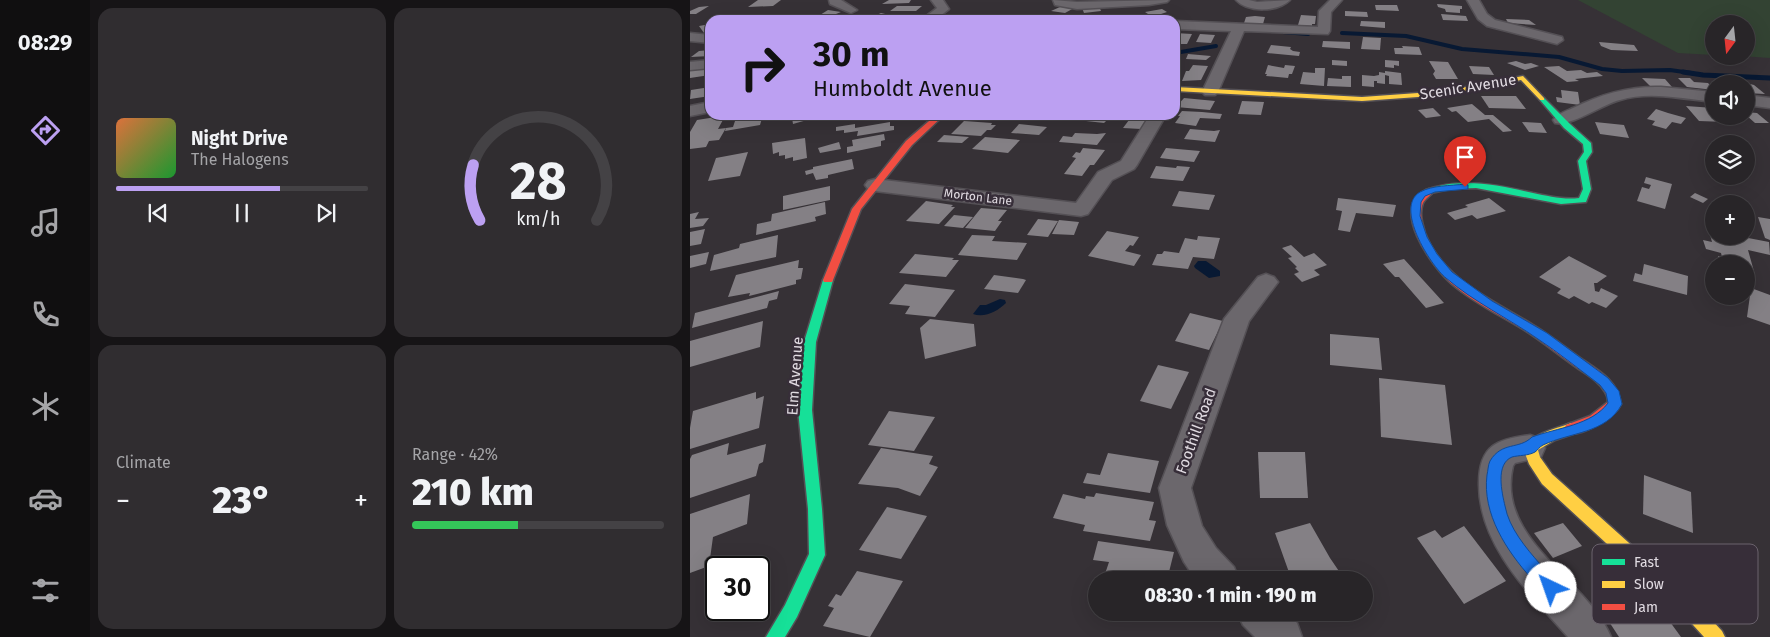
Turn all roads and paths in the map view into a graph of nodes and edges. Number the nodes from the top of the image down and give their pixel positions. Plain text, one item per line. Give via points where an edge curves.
1 (835, 0) edge
2 (937, 0) edge
3 (1059, 0) edge
4 (1163, 0) edge
5 (1242, 0) edge
6 (1284, 0) edge
7 (1336, 0) edge
8 (1473, 0) edge
9 (851, 10) dead end
10 (934, 15) edge
11 (1180, 25) edge
12 (1239, 28) junction
13 (690, 37) edge
14 (705, 38) edge
15 (1557, 40) dead end
16 (705, 64) edge
17 (690, 66) edge
18 (1180, 89) edge
19 (1210, 92) junction
20 (1705, 96) edge
21 (1755, 101) edge
22 (1770, 103) edge
23 (705, 108) edge
24 (690, 111) edge
25 (934, 120) edge
26 (1155, 120) edge
27 (1561, 120) junction
28 (874, 185) junction
29 (1266, 282) dead end
30 (1530, 448) junction
31 (1619, 544) edge
32 (1211, 571) edge
33 (1266, 621) edge
34 (1704, 624) edge
35 (775, 637) edge
36 (1284, 637) edge
37 (1592, 637) edge
38 (1716, 637) edge

1 - 9 street
2 - 10 street via 943,6
3 - 4 street via 1073,6
5 - 6 street via 1257,6
7 - 12 street via 1325,11 1324,31
8 - 15 street via 1482,16 1491,23
11 - 12 street
12 - 19 street
13 - 14 street
16 - 17 street
18 - 19 street, Scenic Avenue
19 - 27 street, Scenic Avenue via 1362,99 1446,94 1523,78
20 - 27 street via 1629,93 1597,102
21 - 22 street
23 - 24 street
25 - 28 street, Elm Avenue via 909,143
26 - 28 street, Morton Lane via 1128,165 1105,176 1081,210
27 - 30 street, Scenic Avenue via 1587,143 1588,152 1582,161 1587,189 1583,200 1565,202 1522,193 1453,187 1422,194 1416,201 1422,237 1448,275 1543,336 1604,381 1612,391 1615,404 1607,415 1591,424 1537,441
28 - 35 street, Elm Avenue via 857,209 842,242 810,342 805,410 816,555 791,611
29 - 32 street, Foothill Road via 1237,319 1175,488 1176,506 1182,523
30 - 31 street via 1547,479
30 - 37 street via 1506,453 1496,464 1493,484 1498,510 1506,531 1525,559
33 - 36 street
34 - 38 street

